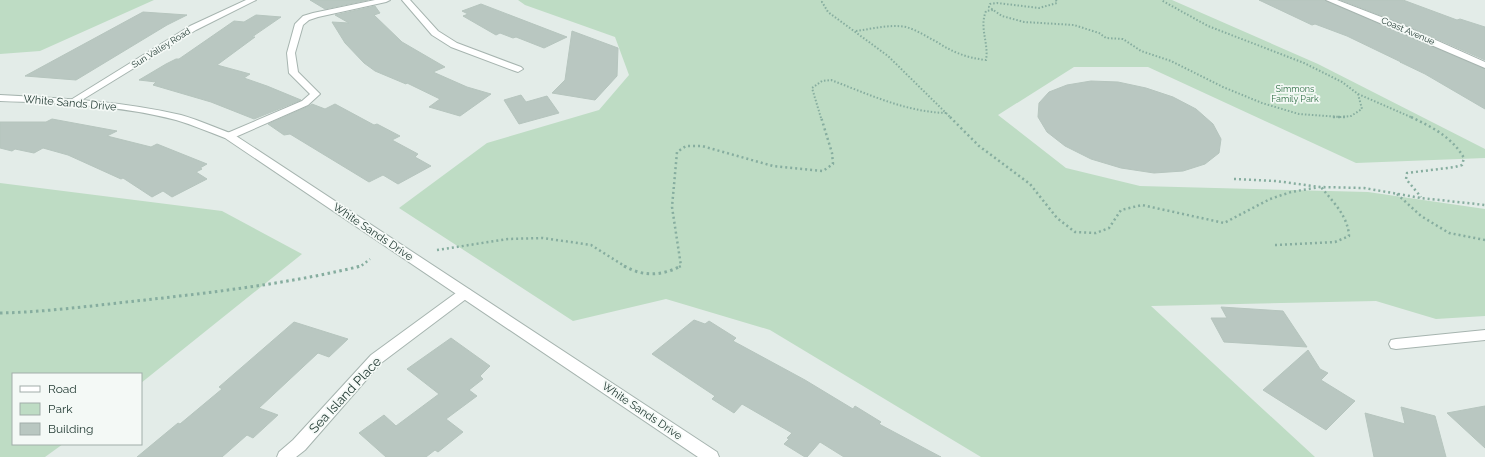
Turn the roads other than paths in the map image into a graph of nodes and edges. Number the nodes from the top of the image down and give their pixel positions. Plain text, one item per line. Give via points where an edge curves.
1 (252, 0) edge
2 (386, 0) edge
3 (406, 0) edge
4 (1330, 0) edge
5 (1485, 65) edge
6 (518, 69) dead end
7 (0, 98) edge
8 (74, 101) junction
9 (229, 136) junction
10 (465, 293) junction
11 (1485, 335) edge
12 (1396, 344) dead end
13 (285, 457) edge
14 (711, 457) edge

1 - 8 street, Sun Valley Road via 194,28
2 - 9 street via 316,15 306,18 299,24 291,53 294,73 315,94 305,103
3 - 6 street via 435,33 454,45
4 - 5 street, Coast Avenue
7 - 8 street, White Sands Drive
8 - 9 street, White Sands Drive via 138,109 180,118
9 - 10 street, White Sands Drive
10 - 13 street, Sea Island Place via 376,359 299,446
10 - 14 street, White Sands Drive
11 - 12 street

